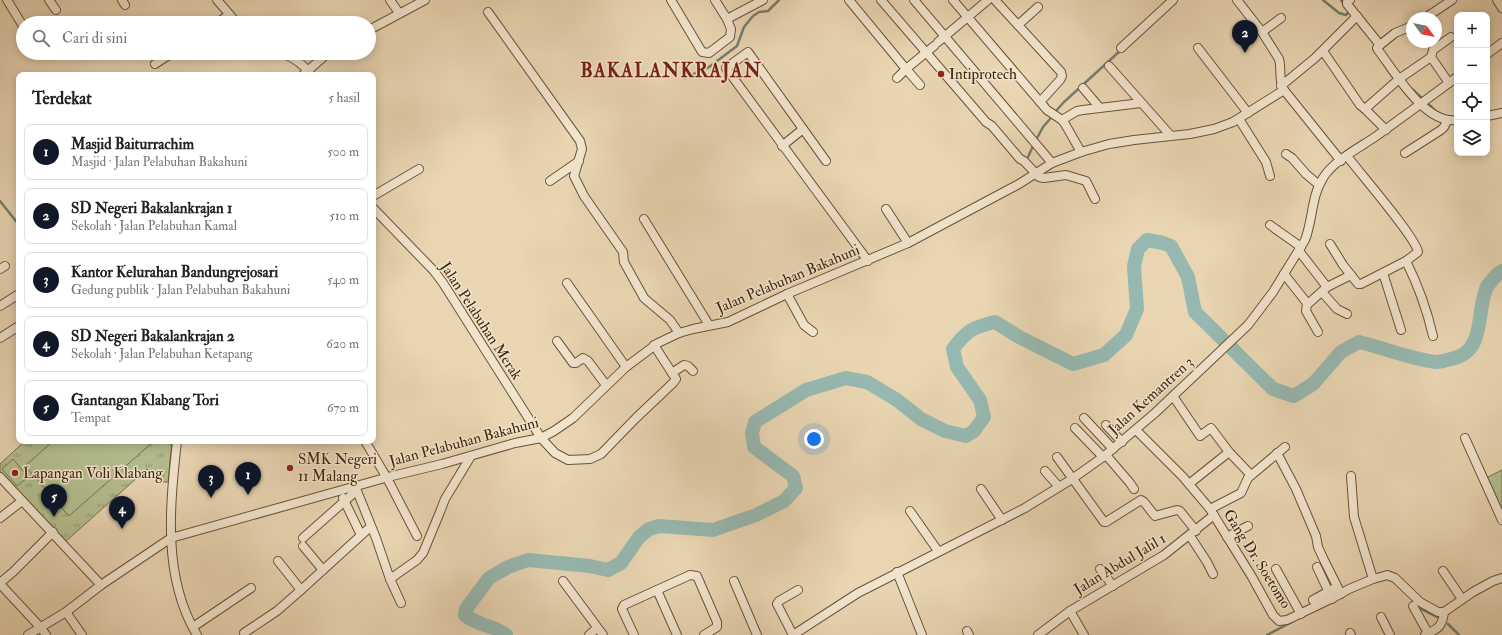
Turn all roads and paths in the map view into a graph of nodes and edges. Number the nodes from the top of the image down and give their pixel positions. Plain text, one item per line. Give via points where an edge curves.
1 (7, 0) edge
2 (49, 0) edge
3 (217, 0) edge
4 (390, 0) edge
5 (425, 0) edge
6 (671, 0) edge
7 (715, 0) edge
8 (763, 0) edge
9 (849, 0) edge
10 (881, 0) edge
11 (914, 0) edge
12 (953, 0) edge
13 (988, 0) edge
14 (995, 0) edge
15 (1173, 0) edge
16 (1237, 0) edge
17 (1452, 0) edge
18 (1497, 0) edge
19 (753, 2) edge
20 (1349, 2) edge
21 (1038, 7) dead end
22 (1502, 8) edge
23 (56, 10) dead end
24 (488, 12) dead end
25 (1434, 12) edge
26 (399, 13) junction
27 (229, 15) edge
28 (17, 16) edge
29 (968, 18) junction
30 (1281, 18) dead end
31 (727, 19) junction
32 (1355, 19) junction
33 (1018, 25) junction
34 (376, 26) edge
35 (1406, 28) edge
36 (1262, 32) junction
37 (945, 36) junction
38 (1451, 37) dead end
39 (1502, 43) edge
40 (1379, 46) junction
41 (1121, 48) dead end
42 (1198, 48) dead end
43 (1323, 51) junction
44 (926, 52) junction
45 (1490, 52) edge
46 (1431, 57) junction
47 (161, 60) edge
48 (296, 60) edge
49 (321, 60) edge
50 (155, 64) dead end
51 (1108, 66) dead end
52 (906, 69) junction
53 (306, 72) edge
54 (308, 72) edge
55 (897, 78) dead end
56 (1400, 78) junction
57 (1454, 79) edge
58 (1449, 83) junction
59 (920, 85) dead end
60 (1083, 88) dead end
61 (1283, 88) junction
62 (1040, 102) junction
63 (1423, 102) junction
64 (1141, 103) junction
65 (1100, 108) junction
66 (1365, 109) junction
67 (1248, 113) junction
68 (1502, 113) edge
69 (1490, 115) edge
70 (1239, 119) junction
71 (1062, 120) junction
72 (1454, 120) edge
73 (1447, 121) junction
74 (803, 129) junction
75 (1386, 130) junction
76 (1171, 136) junction
77 (782, 146) junction
78 (1081, 152) junction
79 (1405, 153) dead end
80 (1286, 154) dead end
81 (1344, 158) junction
82 (579, 161) junction
83 (826, 161) dead end
84 (1052, 163) junction
85 (419, 169) dead end
86 (1035, 174) junction
87 (1270, 176) dead end
88 (550, 181) dead end
89 (1319, 185) junction
90 (376, 194) edge
91 (1095, 199) dead end
92 (886, 209) dead end
93 (376, 211) edge
94 (644, 220) dead end
95 (1270, 225) dead end
96 (908, 243) junction
97 (1330, 244) dead end
98 (1300, 249) junction
99 (868, 261) junction
100 (1406, 261) junction
101 (1383, 273) junction
102 (1284, 274) junction
103 (1351, 275) junction
104 (568, 283) dead end
105 (1325, 290) junction
106 (787, 294) junction
107 (16, 296) edge
108 (1307, 303) junction
109 (0, 306) edge
110 (1347, 314) dead end
111 (709, 325) junction
112 (16, 328) edge
113 (1401, 330) dead end
114 (813, 332) dead end
115 (1318, 332) dead end
116 (680, 333) junction
117 (1433, 336) dead end
118 (0, 338) edge
119 (557, 341) dead end
120 (654, 345) junction
121 (626, 367) junction
122 (693, 371) dead end
123 (672, 373) junction
124 (606, 385) junction
125 (1173, 396) junction
126 (1084, 418) dead end
127 (1106, 425) dead end
128 (1075, 428) dead end
129 (1136, 430) junction
130 (541, 438) junction
131 (1465, 438) dead end
132 (1122, 442) junction
133 (177, 444) edge
134 (367, 444) edge
135 (1285, 447) dead end
136 (1113, 449) junction
137 (1229, 452) junction
138 (1277, 453) junction
139 (471, 456) junction
140 (1105, 456) junction
141 (1057, 457) dead end
142 (1045, 470) dead end
143 (1251, 475) junction
144 (1351, 476) dead end
145 (0, 477) edge
146 (387, 478) junction
147 (1072, 479) junction
148 (1189, 484) junction
149 (1059, 487) junction
150 (355, 489) junction
151 (981, 489) dead end
152 (1134, 489) dead end
153 (340, 491) junction
154 (22, 501) junction
155 (345, 502) junction
156 (910, 511) dead end
157 (1212, 512) junction
158 (0, 518) edge
159 (1002, 520) junction
160 (1502, 520) edge
161 (1248, 526) dead end
162 (368, 529) dead end
163 (52, 532) junction
164 (1193, 533) junction
165 (361, 535) junction
166 (417, 536) dead end
167 (1227, 537) junction
168 (171, 538) junction
169 (938, 551) junction
170 (278, 561) dead end
171 (1317, 567) dead end
172 (1100, 569) dead end
173 (1276, 569) dead end
174 (323, 570) junction
175 (1443, 571) dead end
176 (897, 572) junction
177 (1213, 574) dead end
178 (1502, 578) edge
179 (390, 579) junction
180 (1373, 579) junction
181 (563, 581) dead end
182 (734, 582) dead end
183 (0, 584) edge
184 (101, 585) junction
185 (1113, 586) junction
186 (251, 588) dead end
187 (301, 590) junction
188 (657, 590) junction
189 (798, 590) dead end
190 (1334, 593) junction
191 (1462, 599) junction
192 (1313, 600) dead end
193 (401, 603) dead end
194 (1413, 606) dead end
195 (1070, 611) junction
196 (66, 612) junction
197 (1444, 612) junction
198 (1301, 614) junction
199 (1381, 617) dead end
200 (193, 627) junction
201 (41, 628) junction
202 (597, 628) junction
203 (244, 633) dead end
204 (1427, 634) edge
205 (28, 635) edge
206 (46, 635) edge
207 (82, 635) edge
208 (197, 635) edge
209 (589, 635) edge
210 (603, 635) edge
211 (634, 635) edge
212 (677, 635) edge
213 (704, 635) edge
214 (757, 635) edge
215 (793, 635) edge
216 (922, 635) edge
217 (1038, 635) edge
218 (1084, 635) edge
219 (1390, 635) edge

1 - 28 street
2 - 23 street
3 - 27 street
4 - 26 street
5 - 26 street
6 - 31 street via 705,54 730,37 731,29
7 - 31 street
8 - 19 street
9 - 52 street
10 - 44 street
11 - 37 street
12 - 29 street
13 - 29 street
14 - 33 street
15 - 41 street
16 - 36 street
17 - 25 street
18 - 22 street
19 - 31 street
20 - 32 street
21 - 33 street
24 - 82 street via 580,141 582,149
26 - 34 street
29 - 37 street
29 - 62 street
30 - 36 street
32 - 40 street
32 - 43 street, Jalan Pelabuhan Bakahuni
33 - 62 street via 1061,72 1060,80
35 - 40 street via 1395,33
36 - 61 street via 1279,59
37 - 44 street
37 - 84 street
38 - 46 street via 1433,50
39 - 45 street
40 - 56 street
42 - 67 street
43 - 61 street, Jalan Pelabuhan Bakahuni
43 - 66 street
44 - 52 street
44 - 86 street
46 - 56 street
46 - 58 street
47 - 50 street
48 - 53 street
49 - 54 street
51 - 64 street
52 - 55 street
52 - 59 street
56 - 63 street
56 - 66 street
57 - 58 street, Jalan Kemantren 3
58 - 63 street, Jalan Kemantren 3
60 - 65 street
61 - 67 street, Jalan Pelabuhan Bakahuni
61 - 81 street
62 - 71 street
63 - 73 street
63 - 75 street, Jalan Kemantren 3
64 - 65 street
64 - 76 street
65 - 71 street via 1077,111
66 - 75 street
67 - 70 street, Jalan Pelabuhan Bakahuni
68 - 69 street
70 - 76 street, Jalan Pelabuhan Bakahuni via 1214,129
70 - 87 street via 1266,162
71 - 78 street
72 - 73 street
73 - 79 street via 1441,130
74 - 77 street
74 - 77 street via 748,52 726,68
74 - 83 street
75 - 81 street, Jalan Kemantren 3
76 - 78 street, Jalan Pelabuhan Bakahuni via 1109,144
77 - 99 street
78 - 84 street, Jalan Pelabuhan Bakahuni
80 - 89 street
81 - 89 street, Jalan Kemantren 3 via 1327,172
81 - 100 street via 1416,244 1417,254
82 - 88 street
82 - 116 street via 574,176 584,196 623,252 624,262 644,298 670,320
84 - 86 street, Jalan Pelabuhan Bakahuni
85 - 90 street
86 - 91 street via 1044,178 1066,175 1084,180
86 - 96 street, Jalan Pelabuhan Bakahuni
89 - 98 street, Jalan Kemantren 3 via 1308,230
92 - 96 street
93 - 130 street, Jalan Pelabuhan Merak via 443,283
94 - 111 street
95 - 98 street
96 - 99 street, Jalan Pelabuhan Bakahuni
97 - 103 street
98 - 102 street, Jalan Kemantren 3
98 - 105 street
99 - 106 street, Jalan Pelabuhan Bakahuni
100 - 101 street
100 - 117 street via 1416,281
101 - 103 street via 1360,284
101 - 113 street
102 - 108 street
102 - 125 street, Jalan Kemantren 3 via 1248,325
103 - 105 street
104 - 121 street
105 - 108 street
105 - 110 street via 1337,309
106 - 111 street, Jalan Pelabuhan Bakahuni via 728,322
106 - 114 street via 804,325
107 - 109 street
108 - 115 street via 1306,311
111 - 116 street, Jalan Pelabuhan Bakahuni
112 - 118 street
116 - 120 street, Jalan Pelabuhan Bakahuni
119 - 124 street via 573,363 582,358 588,361
120 - 121 street, Jalan Pelabuhan Bakahuni
120 - 123 street
121 - 124 street, Jalan Pelabuhan Bakahuni
122 - 123 street via 686,365
123 - 130 street, Jalan Pelabuhan Merak via 676,378 673,384 601,454 590,459 568,460 555,453
124 - 130 street, Jalan Pelabuhan Bakahuni via 573,418
125 - 129 street, Jalan Kemantren 3
125 - 137 street via 1200,436 1211,428
126 - 136 street
127 - 132 street
128 - 140 street
129 - 132 street, Jalan Kemantren 3
129 - 148 street, Gang Dr. Soetomo
130 - 139 street, Jalan Pelabuhan Bakahuni
131 - 160 street
132 - 136 street, Jalan Kemantren 3
133 - 168 street
134 - 146 street
135 - 138 street, Jalan Abdul Jalil 1
136 - 140 street, Jalan Kemantren 3
137 - 143 street
137 - 148 street
138 - 143 street, Jalan Abdul Jalil 1
138 - 190 street via 1316,536
139 - 146 street, Jalan Pelabuhan Bakahuni
139 - 179 street via 445,499 423,553
140 - 147 street, Jalan Kemantren 3
140 - 152 street
141 - 147 street
142 - 149 street
143 - 157 street, Jalan Abdul Jalil 1 via 1241,492
144 - 180 street via 1354,517
145 - 154 street
146 - 150 street, Jalan Pelabuhan Bakahuni
146 - 166 street
147 - 149 street, Jalan Kemantren 3
147 - 164 street via 1105,522 1141,500 1155,516 1180,511
148 - 157 street, Gang Dr. Soetomo
149 - 159 street, Jalan Kemantren 3
150 - 153 street, Jalan Pelabuhan Bakahuni
150 - 155 street
150 - 179 street
151 - 159 street
153 - 155 street
153 - 168 street, Jalan Pelabuhan Bakahuni
154 - 158 street
154 - 163 street
155 - 165 street
155 - 174 street via 303,542
156 - 169 street
157 - 164 street, Jalan Abdul Jalil 1
157 - 167 street, Gang Dr. Soetomo
159 - 169 street, Jalan Kemantren 3
161 - 167 street
162 - 165 street
163 - 183 street
163 - 184 street
164 - 177 street
164 - 185 street, Jalan Abdul Jalil 1 via 1164,556
165 - 174 street
167 - 198 street, Gang Dr. Soetomo via 1276,619 1282,622
168 - 184 street, Jalan Pelabuhan Bakahuni
168 - 200 street via 178,584
169 - 176 street, Jalan Kemantren 3
170 - 187 street
171 - 190 street
172 - 185 street
173 - 198 street
174 - 187 street
175 - 191 street
176 - 215 street, Jalan Kemantren 3 via 849,598
176 - 216 street
178 - 191 street
179 - 193 street
180 - 190 street, Gang Dr. Soetomo
180 - 197 street, Gang Dr. Soetomo via 1387,575 1395,578 1427,607
181 - 202 street
182 - 214 street
183 - 201 street
184 - 196 street, Jalan Pelabuhan Bakahuni
185 - 195 street, Jalan Abdul Jalil 1
186 - 200 street
187 - 203 street
188 - 211 street via 624,605 622,609
188 - 212 street
188 - 213 street via 690,575 697,576 718,622 717,627
189 - 215 street via 777,604
190 - 192 street
190 - 198 street, Gang Dr. Soetomo
191 - 197 street
194 - 204 street
195 - 217 street, Jalan Abdul Jalil 1
195 - 218 street
196 - 201 street, Jalan Pelabuhan Bakahuni
196 - 207 street
197 - 204 street via 1440,625
199 - 219 street
200 - 208 street
201 - 205 street, Jalan Pelabuhan Bakahuni
201 - 206 street
202 - 209 street
202 - 210 street

